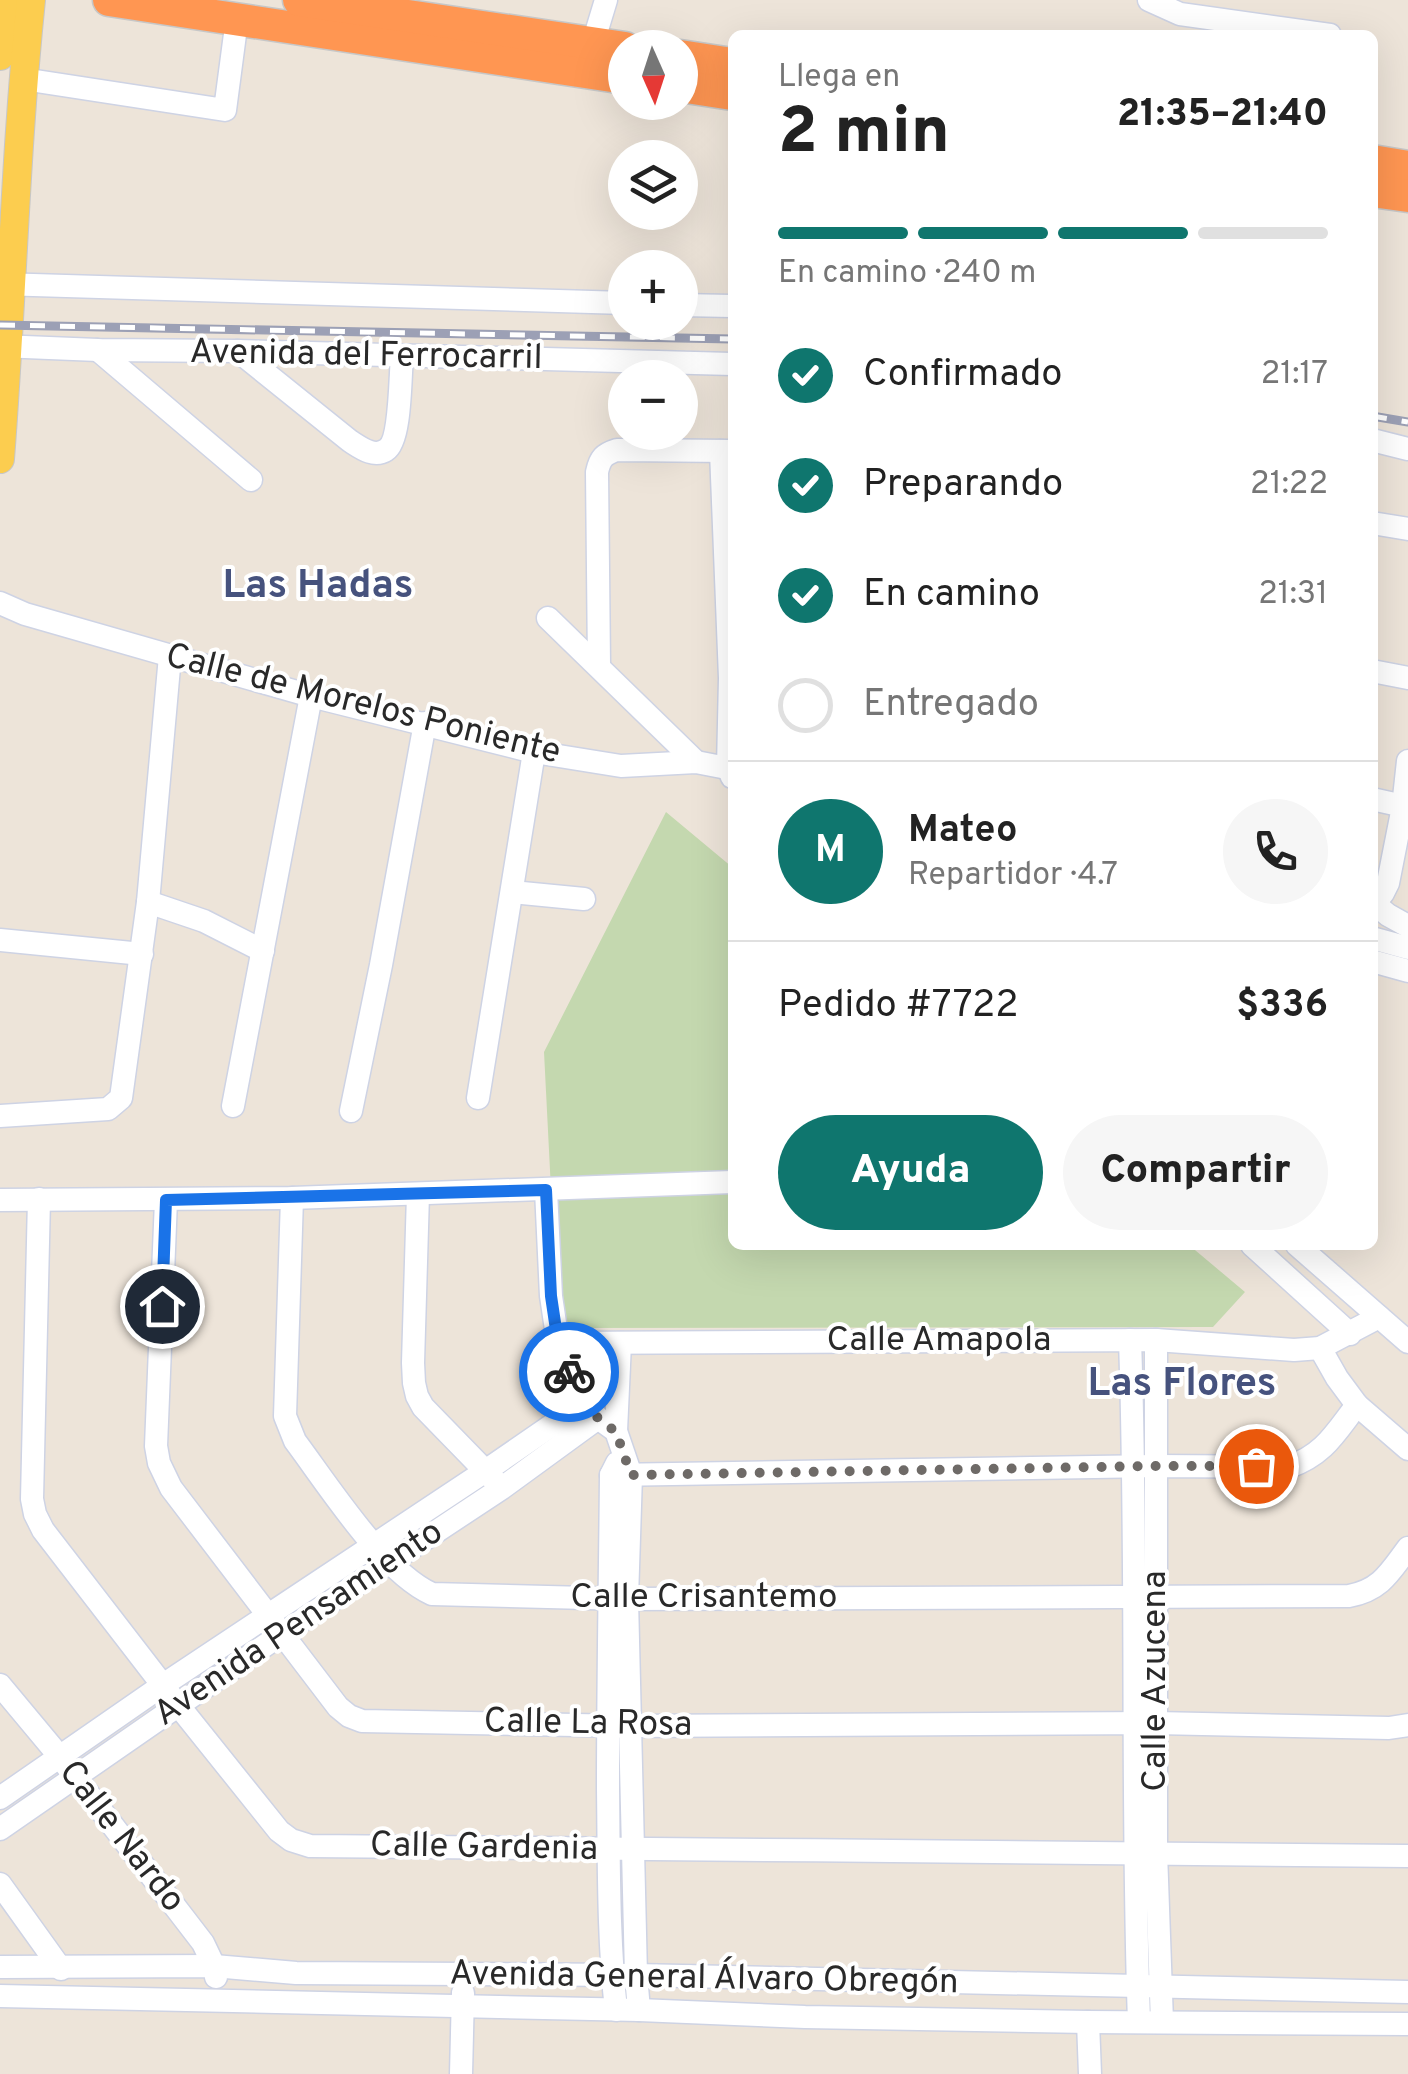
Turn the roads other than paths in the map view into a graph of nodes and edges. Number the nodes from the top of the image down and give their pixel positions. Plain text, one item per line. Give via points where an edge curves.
1 (6, 0) edge
2 (30, 0) edge
3 (109, 0) edge
4 (299, 0) edge
5 (606, 0) edge
6 (1149, 0) edge
7 (237, 19) junction
8 (1294, 30) edge
9 (608, 31) edge
10 (608, 46) edge
11 (0, 56) edge
12 (698, 59) edge
13 (728, 63) edge
14 (608, 75) edge
15 (23, 79) junction
16 (698, 89) edge
17 (728, 93) edge
18 (10, 139) edge
19 (1378, 162) edge
20 (1408, 166) edge
21 (1378, 192) edge
22 (1408, 196) edge
23 (5, 284) edge
24 (608, 302) edge
25 (698, 305) edge
26 (728, 306) edge
27 (4, 347) edge
28 (98, 350) junction
29 (238, 351) junction
30 (402, 357) junction
31 (728, 364) edge
32 (1378, 442) edge
33 (1408, 449) edge
34 (727, 451) edge
35 (0, 459) edge
36 (250, 480) dead end
37 (728, 496) edge
38 (1378, 524) edge
39 (1408, 530) edge
40 (0, 603) edge
41 (548, 618) dead end
42 (170, 656) junction
43 (599, 666) junction
44 (1378, 672) edge
45 (1408, 678) edge
46 (311, 696) junction
47 (426, 723) junction
48 (534, 752) junction
49 (1408, 761) edge
50 (696, 762) junction
51 (728, 770) edge
52 (1378, 800) edge
53 (1406, 807) edge
54 (512, 892) junction
55 (584, 899) dead end
56 (1378, 899) edge
57 (148, 902) junction
58 (1378, 909) edge
59 (1408, 926) edge
60 (0, 940) edge
61 (1378, 940) edge
62 (1408, 948) edge
63 (263, 950) junction
64 (142, 954) junction
65 (1378, 963) edge
66 (1408, 971) edge
67 (478, 1098) dead end
68 (233, 1106) dead end
69 (351, 1111) dead end
70 (0, 1116) edge
71 (728, 1182) edge
72 (546, 1190) junction
73 (418, 1194) junction
74 (292, 1198) junction
75 (39, 1199) junction
76 (0, 1200) edge
77 (166, 1200) junction
78 (1258, 1250) edge
79 (1303, 1250) edge
80 (1379, 1316) junction
81 (1350, 1334) junction
82 (1130, 1340) junction
83 (1156, 1340) junction
84 (1408, 1342) edge
85 (558, 1343) junction
86 (620, 1344) junction
87 (1320, 1348) junction
88 (1357, 1405) junction
89 (605, 1426) junction
90 (1408, 1449) edge
91 (1145, 1466) junction
92 (621, 1475) junction
93 (493, 1480) junction
94 (1408, 1548) edge
95 (382, 1554) junction
96 (1144, 1596) junction
97 (618, 1599) junction
98 (276, 1625) junction
99 (0, 1684) edge
100 (163, 1686) junction
101 (178, 1705) junction
102 (1146, 1724) junction
103 (619, 1725) junction
104 (1408, 1725) edge
105 (60, 1758) junction
106 (74, 1778) junction
107 (0, 1798) edge
108 (0, 1829) edge
109 (620, 1850) junction
110 (1145, 1852) junction
111 (1408, 1856) edge
112 (0, 1884) edge
113 (214, 1966) junction
114 (0, 1967) edge
115 (61, 1968) junction
116 (463, 1974) junction
117 (612, 1974) junction
118 (636, 1974) junction
119 (1149, 1986) junction
120 (1408, 1992) edge
121 (0, 1996) edge
122 (219, 2000) junction
123 (464, 2008) junction
124 (627, 2010) junction
125 (1088, 2022) junction
126 (1150, 2022) junction
127 (1408, 2024) edge
128 (461, 2074) edge
129 (1090, 2074) edge

1 - 11 main road
2 - 15 main road
3 - 7 highway
4 - 10 highway
5 - 9 street
6 - 8 street via 1180,14
7 - 14 highway
7 - 15 street via 225,110
12 - 13 highway
15 - 18 main road
16 - 17 highway
18 - 23 main road
19 - 20 highway
21 - 22 highway
23 - 24 street, Avenida del Ferrocarril
23 - 27 main road
25 - 26 street
27 - 28 street, Avenida del Ferrocarril
27 - 35 main road
28 - 29 street, Avenida del Ferrocarril
28 - 36 street
29 - 30 street, Avenida del Ferrocarril
29 - 30 street via 375,454 392,446
30 - 31 street, Avenida del Ferrocarril
32 - 33 street
34 - 37 street
34 - 43 street via 618,450 599,462
38 - 39 street
40 - 42 street, Calle de Morelos Poniente
41 - 43 street
42 - 46 street, Calle de Morelos Poniente
42 - 57 street
43 - 50 street
44 - 45 street
46 - 47 street, Calle de Morelos Poniente
46 - 63 street
47 - 48 street, Calle de Morelos Poniente
47 - 69 street
48 - 50 street, Calle de Morelos Poniente via 622,766
48 - 54 street
49 - 53 street
50 - 51 street, Calle de Morelos Poniente
52 - 53 street
53 - 56 street
54 - 55 street
54 - 67 street
57 - 63 street
57 - 64 street
58 - 59 street
60 - 64 street
61 - 62 street
63 - 68 street
64 - 70 street via 116,1104
65 - 66 street
71 - 72 street
72 - 73 street
72 - 85 street
73 - 74 street
73 - 93 street via 416,1396
74 - 77 street
74 - 95 street, Calle Crisantemo via 285,1416 295,1441
75 - 76 street
75 - 77 street
75 - 100 street, Calle Gardenia via 35,1514
77 - 98 street, Calle La Rosa via 159,1463
78 - 81 street
79 - 80 street
80 - 81 street, Calle Amapola
80 - 84 street
81 - 87 street, Calle Amapola
82 - 83 street, Calle Amapola
82 - 86 street, Calle Amapola
82 - 91 street, Calle Azucena
83 - 87 street, Calle Amapola
83 - 91 street, Calle Azucena
85 - 86 street, Calle Amapola
85 - 89 street via 570,1376
86 - 89 street
87 - 88 street
88 - 90 street
88 - 91 street via 1320,1451 1289,1466
89 - 92 street
89 - 93 street, Avenida Pensamiento
91 - 92 street
91 - 96 street, Calle Azucena
92 - 97 street
93 - 95 street, Avenida Pensamiento
94 - 96 street, Calle Crisantemo via 1364,1594
95 - 97 street, Calle Crisantemo via 421,1589 442,1596
95 - 98 street, Avenida Pensamiento
96 - 97 street, Calle Crisantemo
96 - 102 street, Calle Azucena
97 - 103 street
98 - 100 street, Avenida Pensamiento
98 - 101 street, Avenida Pensamiento
98 - 103 street, Calle La Rosa via 338,1707 362,1721
99 - 105 street, Calle Nardo
100 - 101 street, Calle Gardenia
100 - 105 street, Avenida Pensamiento
101 - 106 street, Avenida Pensamiento
101 - 109 street, Calle Gardenia via 291,1840 310,1846
102 - 103 street, Calle La Rosa
102 - 104 street, Calle La Rosa
102 - 110 street, Calle Azucena
103 - 109 street
105 - 106 street, Calle Nardo
105 - 107 street, Avenida Pensamiento
106 - 108 street, Avenida Pensamiento
106 - 113 street, Calle Nardo
109 - 110 street, Calle Gardenia
109 - 117 street
109 - 118 street
110 - 111 street, Calle Gardenia
110 - 119 street, Calle Azucena
112 - 115 street
113 - 115 street, Avenida General Álvaro Obregón
113 - 116 street, Avenida General Álvaro Obregón
113 - 122 street, Calle Nardo
114 - 115 street, Avenida General Álvaro Obregón
116 - 117 street, Avenida General Álvaro Obregón
116 - 123 street
117 - 118 street, Avenida General Álvaro Obregón
117 - 124 street
118 - 119 street, Avenida General Álvaro Obregón
118 - 124 street
119 - 120 street, Avenida General Álvaro Obregón
119 - 126 street, Calle Azucena
121 - 122 street, Avenida General Álvaro Obregón
122 - 123 street, Avenida General Álvaro Obregón
123 - 124 street, Avenida General Álvaro Obregón
123 - 128 street
124 - 125 street, Avenida General Álvaro Obregón
125 - 126 street, Avenida General Álvaro Obregón
125 - 129 street
126 - 127 street, Avenida General Álvaro Obregón

